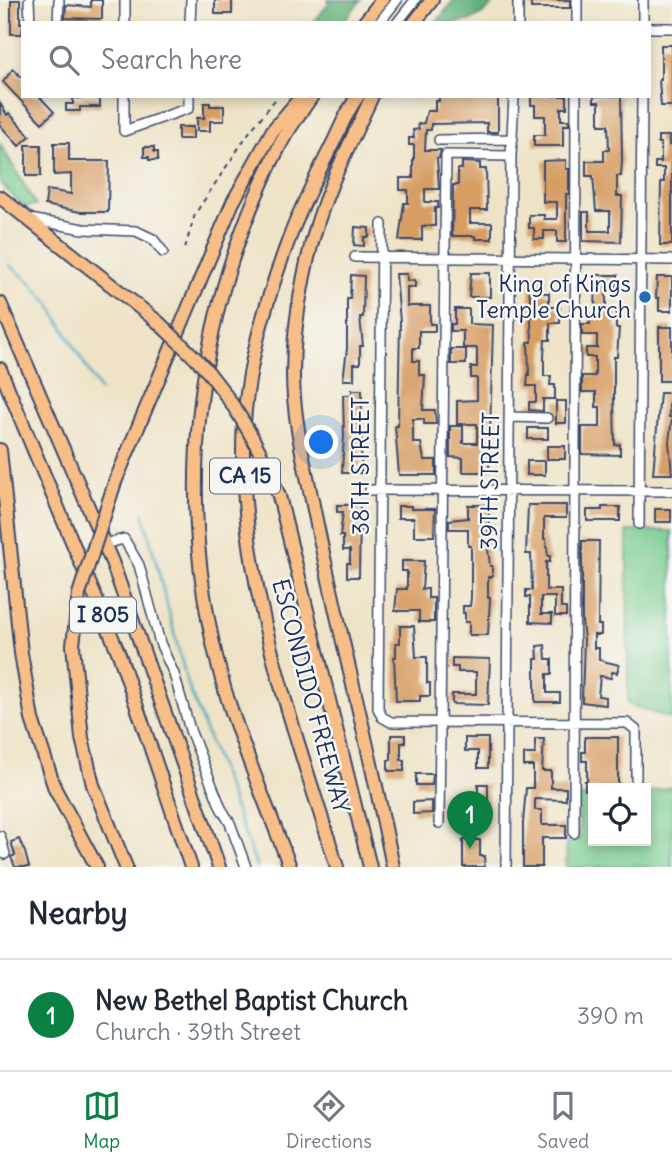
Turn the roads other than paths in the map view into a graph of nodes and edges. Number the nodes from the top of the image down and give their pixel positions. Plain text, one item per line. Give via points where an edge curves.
1 (29, 0) edge
2 (58, 0) edge
3 (125, 0) edge
4 (191, 0) edge
5 (382, 0) edge
6 (397, 0) edge
7 (415, 0) edge
8 (432, 0) edge
9 (518, 0) edge
10 (577, 0) edge
11 (643, 0) edge
12 (30, 21) edge
13 (58, 21) edge
14 (125, 21) edge
15 (190, 21) edge
16 (366, 21) edge
17 (381, 21) edge
18 (399, 21) edge
19 (416, 21) edge
20 (518, 21) edge
21 (577, 21) edge
22 (643, 21) edge
23 (651, 28) edge
24 (672, 28) edge
25 (124, 98) edge
26 (189, 98) edge
27 (300, 98) edge
28 (311, 98) edge
29 (357, 98) edge
30 (371, 98) edge
31 (514, 98) edge
32 (576, 98) edge
33 (642, 98) edge
34 (513, 139) junction
35 (439, 140) dead end
36 (512, 156) junction
37 (0, 197) edge
38 (25, 218) junction
39 (382, 224) dead end
40 (163, 252) dead end
41 (355, 257) dead end
42 (381, 258) junction
43 (445, 258) junction
44 (511, 259) junction
45 (575, 259) junction
46 (641, 260) junction
47 (672, 260) edge
48 (0, 303) edge
49 (0, 369) edge
50 (510, 417) junction
51 (547, 418) dead end
52 (0, 450) edge
53 (370, 490) dead end
54 (381, 490) junction
55 (442, 490) junction
56 (509, 491) junction
57 (575, 491) junction
58 (640, 491) junction
59 (672, 491) edge
60 (639, 524) dead end
61 (104, 544) junction
62 (440, 722) junction
63 (507, 722) junction
64 (574, 723) junction
65 (636, 779) dead end
66 (439, 823) dead end
67 (574, 833) dead end
68 (0, 836) edge
69 (5, 853) dead end
70 (96, 867) edge
71 (126, 867) edge
72 (191, 867) edge
73 (219, 867) edge
74 (246, 867) edge
75 (290, 867) edge
76 (337, 867) edge
77 (370, 867) edge
78 (393, 867) edge
79 (506, 867) edge

1 - 12 street
2 - 13 street
3 - 14 street
4 - 15 street
5 - 16 highway
6 - 17 street
7 - 18 street
8 - 19 highway
9 - 20 street
10 - 21 street
11 - 22 street
23 - 24 street
25 - 26 street via 124,131 189,108
27 - 71 highway, bridge via 273,130 233,202 115,482 79,594 73,646 82,738 93,785
28 - 75 highway, CA 15 via 281,143 236,250 201,395 195,462 201,580 224,687
29 - 76 highway, ESCONDIDO FREEWAY / CA 15 via 302,205 275,279 250,378 243,449 247,513 264,617
30 - 78 highway via 331,185 311,249 298,310 293,375 299,433 323,553
31 - 34 street, 39TH STREET
32 - 45 street
33 - 46 street
34 - 35 street
34 - 36 street, 39TH STREET
36 - 43 street via 446,155
36 - 44 street, 39TH STREET
37 - 38 highway
38 - 40 street via 83,229 136,231 153,239
38 - 77 highway, bridge via 158,323 208,371 249,429 279,496
39 - 42 street, 38TH STREET
41 - 42 street
42 - 43 street
42 - 54 street, 38TH STREET
43 - 44 street
43 - 55 street
44 - 45 street
44 - 50 street, 39TH STREET
45 - 46 street
45 - 57 street
46 - 47 street
46 - 58 street
48 - 61 highway, I 805
49 - 72 highway, I 805 via 119,654
50 - 51 street
50 - 56 street, 39TH STREET
52 - 70 highway via 32,719 55,789
53 - 54 street
54 - 55 street
54 - 62 street, 38TH STREET via 378,708 391,722
55 - 56 street
55 - 62 street
56 - 57 street
56 - 63 street, 39TH STREET
57 - 58 street
57 - 64 street
58 - 59 street
58 - 60 street
61 - 73 highway, I 805
61 - 74 street via 124,539 139,565 190,730
62 - 63 street
62 - 66 street
63 - 64 street
63 - 79 street, 39TH STREET
64 - 65 street via 627,723 636,730
64 - 67 street
68 - 69 street

